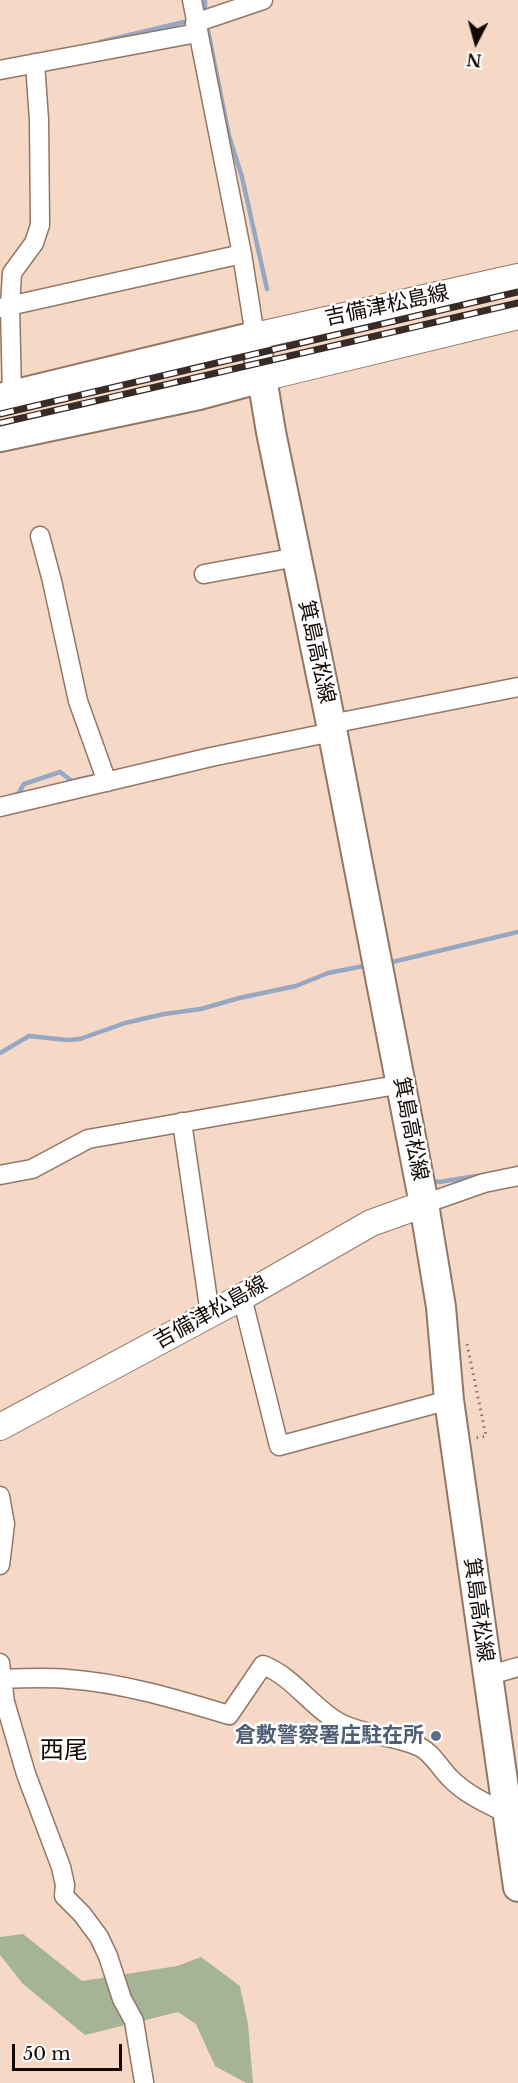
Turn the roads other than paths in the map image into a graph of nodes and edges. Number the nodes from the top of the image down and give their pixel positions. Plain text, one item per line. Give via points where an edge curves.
1 (192, 0) edge
2 (251, 2) edge
3 (196, 28) junction
4 (35, 63) junction
5 (0, 70) edge
6 (242, 254) junction
7 (518, 277) edge
8 (5, 307) edge
9 (518, 316) edge
10 (255, 336) junction
11 (262, 378) junction
12 (6, 397) edge
13 (0, 437) edge
14 (40, 536) dead end
15 (297, 557) junction
16 (204, 574) dead end
17 (518, 687) edge
18 (337, 725) junction
19 (106, 777) junction
20 (0, 807) edge
21 (402, 1084) junction
22 (182, 1122) junction
23 (0, 1175) edge
24 (518, 1176) edge
25 (424, 1204) junction
26 (242, 1297) junction
27 (210, 1314) junction
28 (449, 1400) junction
29 (0, 1427) edge
30 (0, 1496) edge
31 (0, 1565) edge
32 (518, 1667) edge
33 (2, 1671) edge
34 (487, 1676) junction
35 (508, 1814) junction
36 (518, 1887) edge
37 (143, 2083) edge

1 - 3 street
2 - 3 street
3 - 4 street
3 - 6 street
4 - 5 street
4 - 8 street via 40,225 34,243 12,273
6 - 8 street
6 - 10 street
7 - 10 main road, 吉備津松島線
8 - 12 street
9 - 11 main road, 吉備津松島線
10 - 11 main road, 箕島高松線
10 - 12 main road
11 - 13 main road
11 - 15 main road, 箕島高松線
14 - 19 street via 78,701
15 - 16 street
15 - 18 main road, 箕島高松線
17 - 18 street
18 - 19 street
18 - 21 main road, 箕島高松線
19 - 20 street
21 - 22 street
21 - 25 main road, 箕島高松線
22 - 23 street via 88,1139 32,1169
22 - 27 street
24 - 25 street
25 - 26 main road, 吉備津松島線 via 371,1223
25 - 28 main road, 箕島高松線 via 441,1307
26 - 27 main road, 吉備津松島線
26 - 28 street via 279,1446
27 - 29 main road, 吉備津松島線
28 - 34 main road, 箕島高松線
30 - 31 street via 5,1524
32 - 34 street
33 - 35 street via 157,1693 229,1714 263,1665 276,1670 340,1723 423,1749 466,1792
33 - 37 street via 5,1702 26,1774 61,1867 64,1896 82,1914 108,1956 134,2021
34 - 35 main road, 箕島高松線
35 - 36 main road, 箕島高松線

